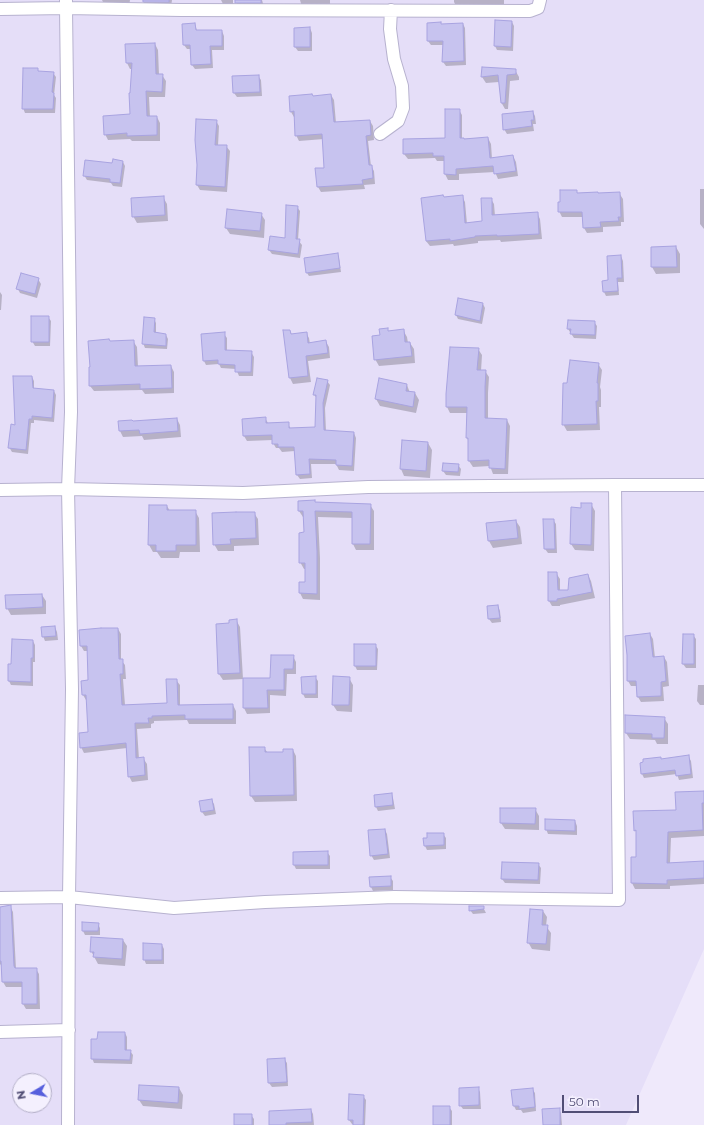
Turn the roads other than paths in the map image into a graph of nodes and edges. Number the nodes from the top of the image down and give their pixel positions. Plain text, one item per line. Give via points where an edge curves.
1 (540, 0) edge
2 (66, 4) edge
3 (180, 5) edge
4 (418, 6) edge
5 (0, 9) edge
6 (391, 10) junction
7 (380, 134) dead end
8 (615, 485) junction
9 (704, 485) edge
10 (68, 489) junction
11 (0, 490) edge
12 (69, 897) junction
13 (0, 898) edge
14 (69, 1030) junction
15 (0, 1032) edge
16 (68, 1125) edge

1 - 4 street via 538,8 530,11
2 - 3 street
2 - 5 street
2 - 10 street via 71,412
3 - 6 street
4 - 6 street
6 - 7 street via 390,29 394,59 402,86 403,108 398,121
8 - 9 street
8 - 10 street via 368,487 243,493
8 - 12 street via 619,900 394,897 174,908
10 - 11 street
10 - 12 street via 72,689
12 - 13 street
12 - 14 street
14 - 15 street
14 - 16 street

